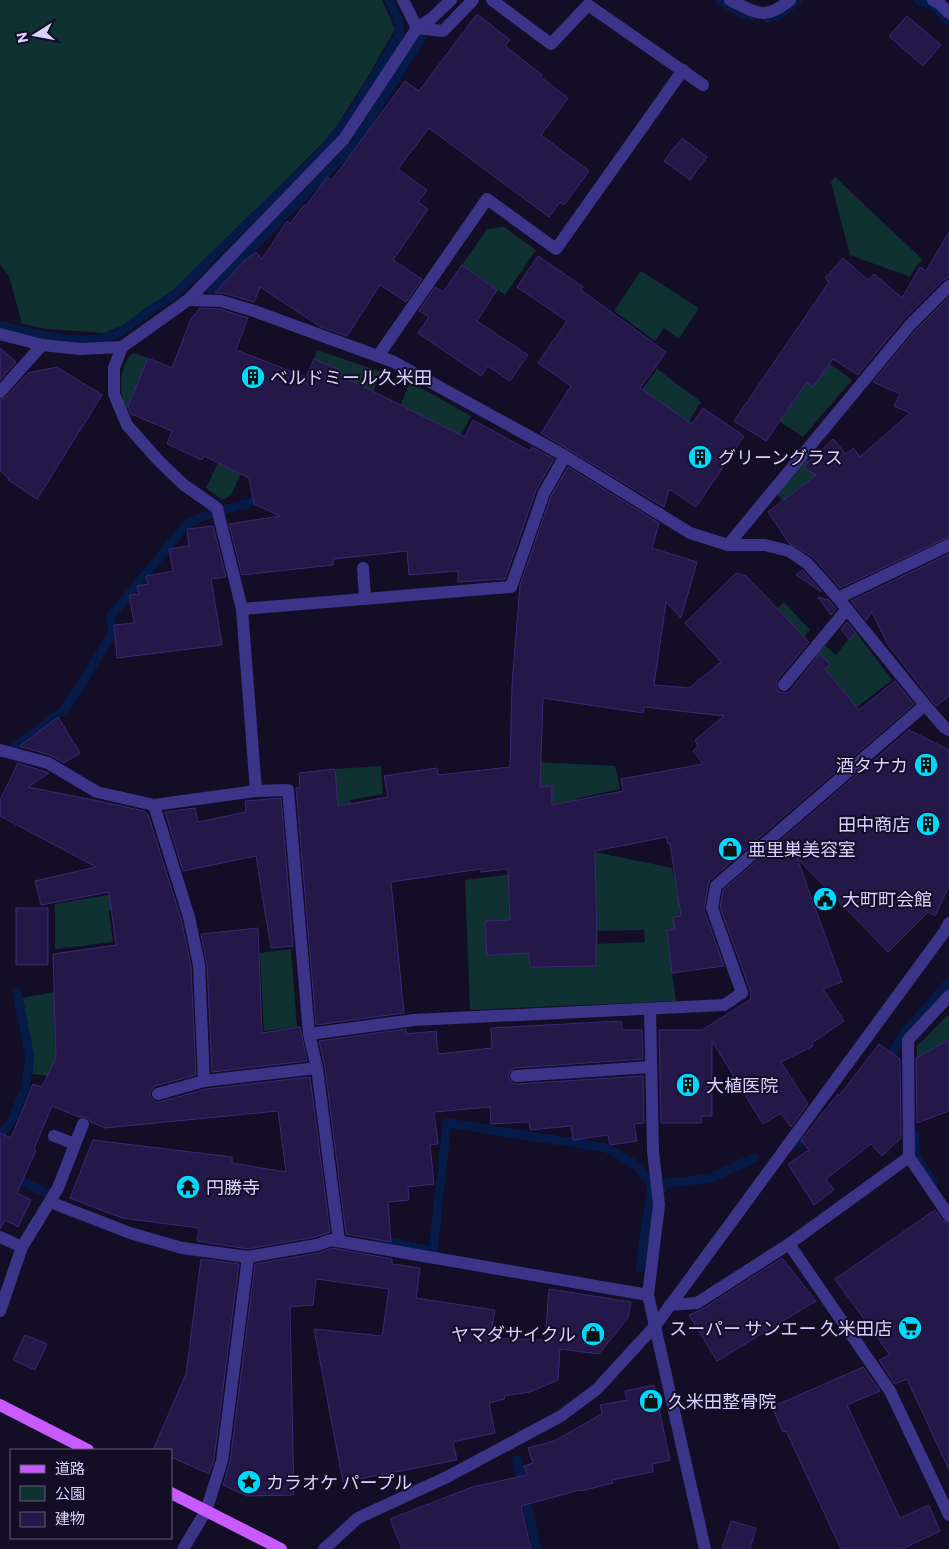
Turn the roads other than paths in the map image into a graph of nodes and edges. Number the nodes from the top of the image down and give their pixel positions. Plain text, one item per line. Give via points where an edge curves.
1 (403, 0) edge
2 (451, 0) edge
3 (473, 0) edge
4 (492, 0) edge
5 (730, 0) edge
6 (790, 0) edge
7 (933, 0) edge
8 (949, 13) edge
9 (417, 28) junction
10 (683, 70) junction
11 (703, 84) dead end
12 (949, 286) edge
13 (188, 300) junction
14 (0, 334) edge
15 (42, 345) junction
16 (122, 347) junction
17 (378, 356) junction
18 (0, 392) edge
19 (564, 456) junction
20 (728, 545) junction
21 (949, 545) edge
22 (363, 568) dead end
23 (838, 598) junction
24 (365, 599) junction
25 (847, 609) junction
26 (242, 610) junction
27 (784, 685) dead end
28 (925, 705) junction
29 (949, 730) edge
30 (0, 750) edge
31 (256, 791) junction
32 (154, 806) junction
33 (949, 923) edge
34 (949, 996) edge
35 (650, 1009) junction
36 (308, 1034) junction
37 (651, 1067) junction
38 (317, 1068) junction
39 (516, 1076) dead end
40 (204, 1081) junction
41 (158, 1094) dead end
42 (83, 1124) dead end
43 (54, 1136) dead end
44 (75, 1144) junction
45 (909, 1157) junction
46 (50, 1202) junction
47 (949, 1216) edge
48 (0, 1237) edge
49 (339, 1241) junction
50 (789, 1244) junction
51 (22, 1247) junction
52 (248, 1257) junction
53 (648, 1295) junction
54 (670, 1305) junction
55 (0, 1311) edge
56 (655, 1326) junction
57 (0, 1405) edge
58 (86, 1449) edge
59 (172, 1494) edge
60 (206, 1511) junction
61 (949, 1515) edge
62 (183, 1549) edge
63 (281, 1549) edge
64 (324, 1549) edge
65 (704, 1549) edge

1 - 9 street
2 - 9 street
3 - 9 street via 443,31
4 - 10 street via 551,44 588,5
5 - 6 street via 753,12 766,14
7 - 8 street
9 - 13 street via 344,139
10 - 11 street
10 - 17 street via 556,249 487,199
12 - 20 street via 910,325
13 - 16 street
13 - 17 street via 221,302 254,311
14 - 15 street
15 - 16 street via 80,349
15 - 18 street
16 - 26 street via 114,368 114,394 127,425 184,485 217,508
17 - 19 street
19 - 20 street via 690,533
19 - 24 street via 544,493 511,587
20 - 23 street via 765,545 789,551 807,563
21 - 23 street
22 - 24 street
23 - 25 street
24 - 26 street
25 - 27 street
25 - 28 street
26 - 31 street
28 - 29 street
28 - 35 street via 716,886 712,908 742,993 724,1006
30 - 32 street via 48,763 98,792
31 - 32 street
31 - 36 street via 288,790
32 - 40 street via 199,966
33 - 54 street
34 - 45 street via 908,1040
35 - 36 street via 414,1020
35 - 37 street
36 - 38 street
37 - 39 street
37 - 53 street via 653,1151 659,1205
38 - 40 street
38 - 49 street
40 - 41 street
42 - 44 street
43 - 44 street
44 - 46 street
45 - 47 street
45 - 50 street
46 - 51 street
46 - 52 street via 130,1233 182,1248
48 - 51 street
49 - 52 street
49 - 53 street
50 - 54 street via 697,1303
50 - 61 street via 890,1391
51 - 55 street
52 - 60 street via 222,1461
53 - 56 street
54 - 56 street
56 - 64 street via 597,1389 561,1416 447,1477 358,1518
56 - 65 street
57 - 58 main road
59 - 60 main road
60 - 62 street
60 - 63 main road

